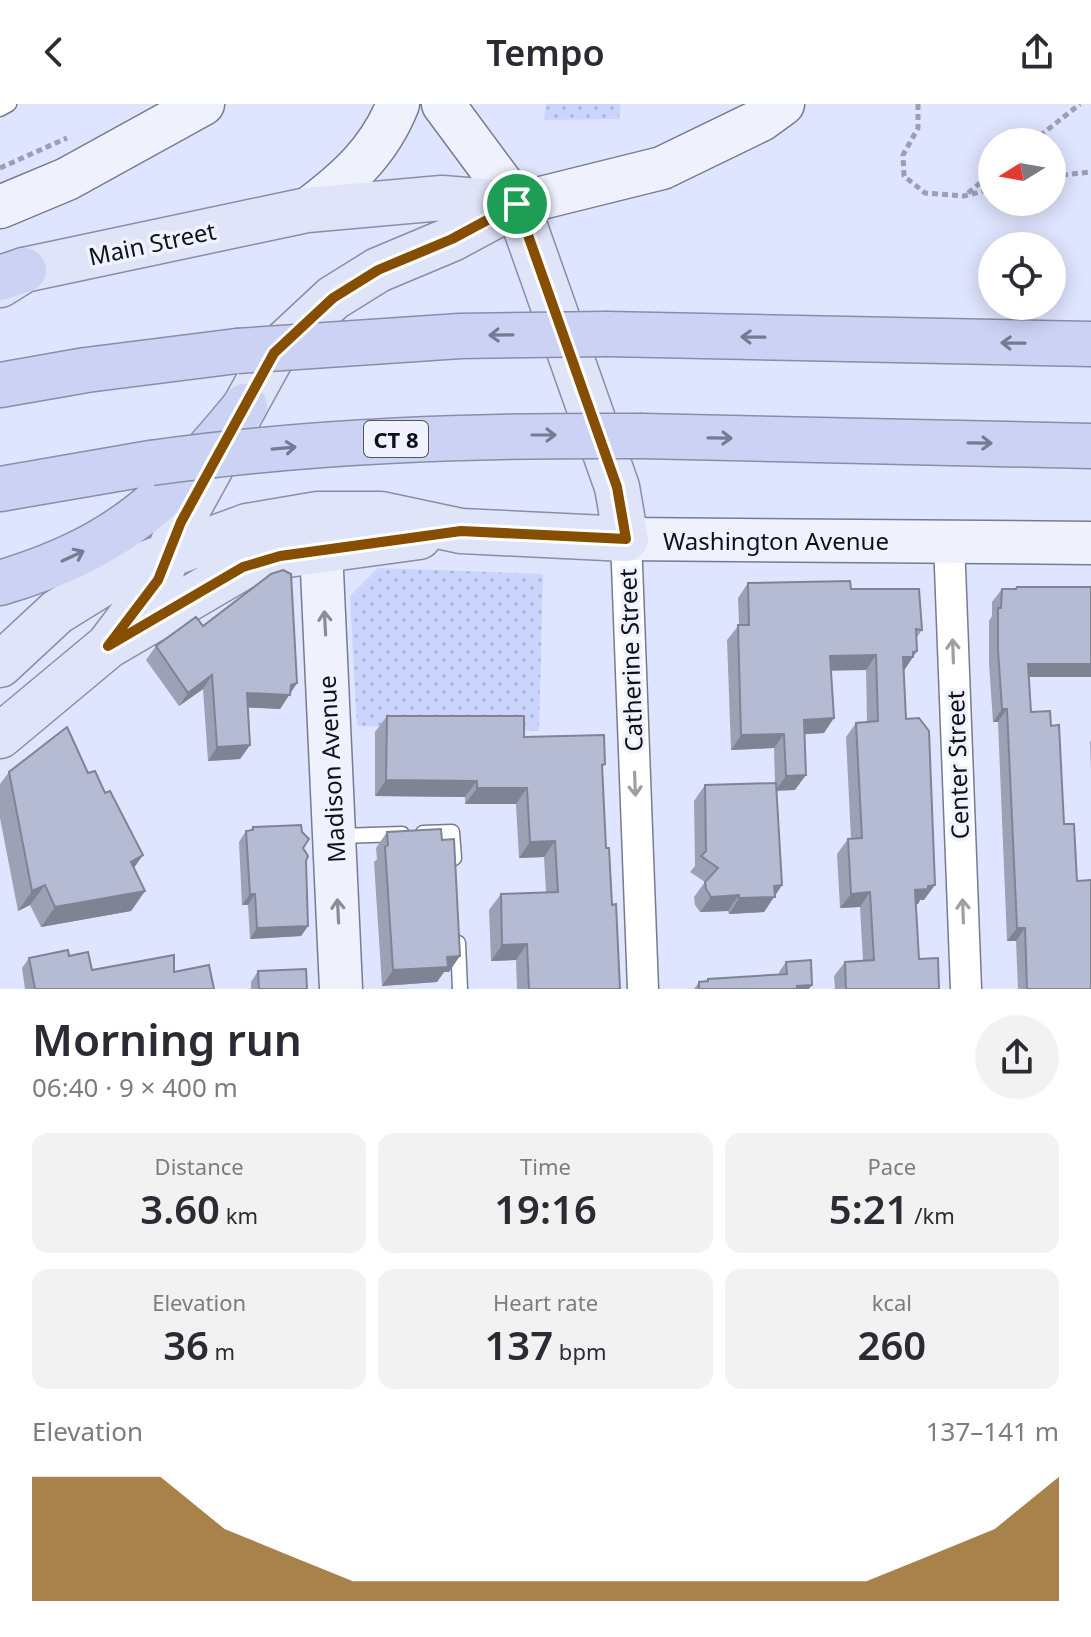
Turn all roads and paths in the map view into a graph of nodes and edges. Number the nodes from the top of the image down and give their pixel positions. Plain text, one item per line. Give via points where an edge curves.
1 (9, 104) edge
2 (398, 104) edge
3 (443, 104) edge
4 (783, 104) edge
5 (918, 104) edge
6 (1080, 104) edge
7 (0, 109) edge
8 (182, 109) edge
9 (1050, 128) edge
10 (1091, 172) edge
11 (1066, 175) edge
12 (978, 184) edge
13 (978, 192) edge
14 (964, 196) junction
15 (517, 204) junction
16 (0, 207) edge
17 (307, 210) junction
18 (8, 278) edge
19 (1091, 344) edge
20 (0, 385) edge
21 (245, 406) junction
22 (1091, 446) edge
23 (0, 489) edge
24 (320, 532) junction
25 (626, 539) junction
26 (949, 541) junction
27 (1091, 543) edge
28 (168, 555) junction
29 (0, 583) edge
30 (108, 646) junction
31 (0, 665) edge
32 (0, 736) edge
33 (334, 836) junction
34 (455, 879) edge
35 (457, 926) edge
36 (341, 989) edge
37 (460, 989) edge
38 (643, 989) edge
39 (966, 989) edge

1 - 7 lane
2 - 17 main road, Main Street via 389,126 347,180
3 - 15 main road
4 - 15 main road, Main Street via 662,168
5 - 14 path via 918,128 903,155 904,176 925,193
6 - 9 path
8 - 16 main road via 67,179
10 - 11 path
12 - 14 path
13 - 14 path
15 - 17 main road, Main Street via 442,198
15 - 21 main road, Main Street via 378,270 333,298 274,353
15 - 25 main road, Catherine Street via 617,487
17 - 18 main road, Main Street
19 -> 20 highway, bridge via 607,334 414,338 237,351
21 - 28 main road, Main Street
29 -> 21 highway via 69,558 130,525 184,477
23 -> 22 highway, CT 8, bridge via 151,463 395,439 642,436
24 - 25 main road, Washington Avenue via 461,531
24 - 28 main road via 247,526
24 - 30 main road, Main Street via 280,556 243,567
33 -> 24 main road, Madison Avenue
25 - 26 main road, Washington Avenue
25 -> 38 street, Catherine Street
26 - 27 main road, Washington Avenue
39 -> 26 street, Center Street
28 - 30 main road, Main Street via 158,580
28 - 31 main road via 120,573 57,612
30 - 32 main road, Main Street
33 - 34 lane via 452,832
36 -> 33 main road, Madison Avenue
35 - 37 lane

